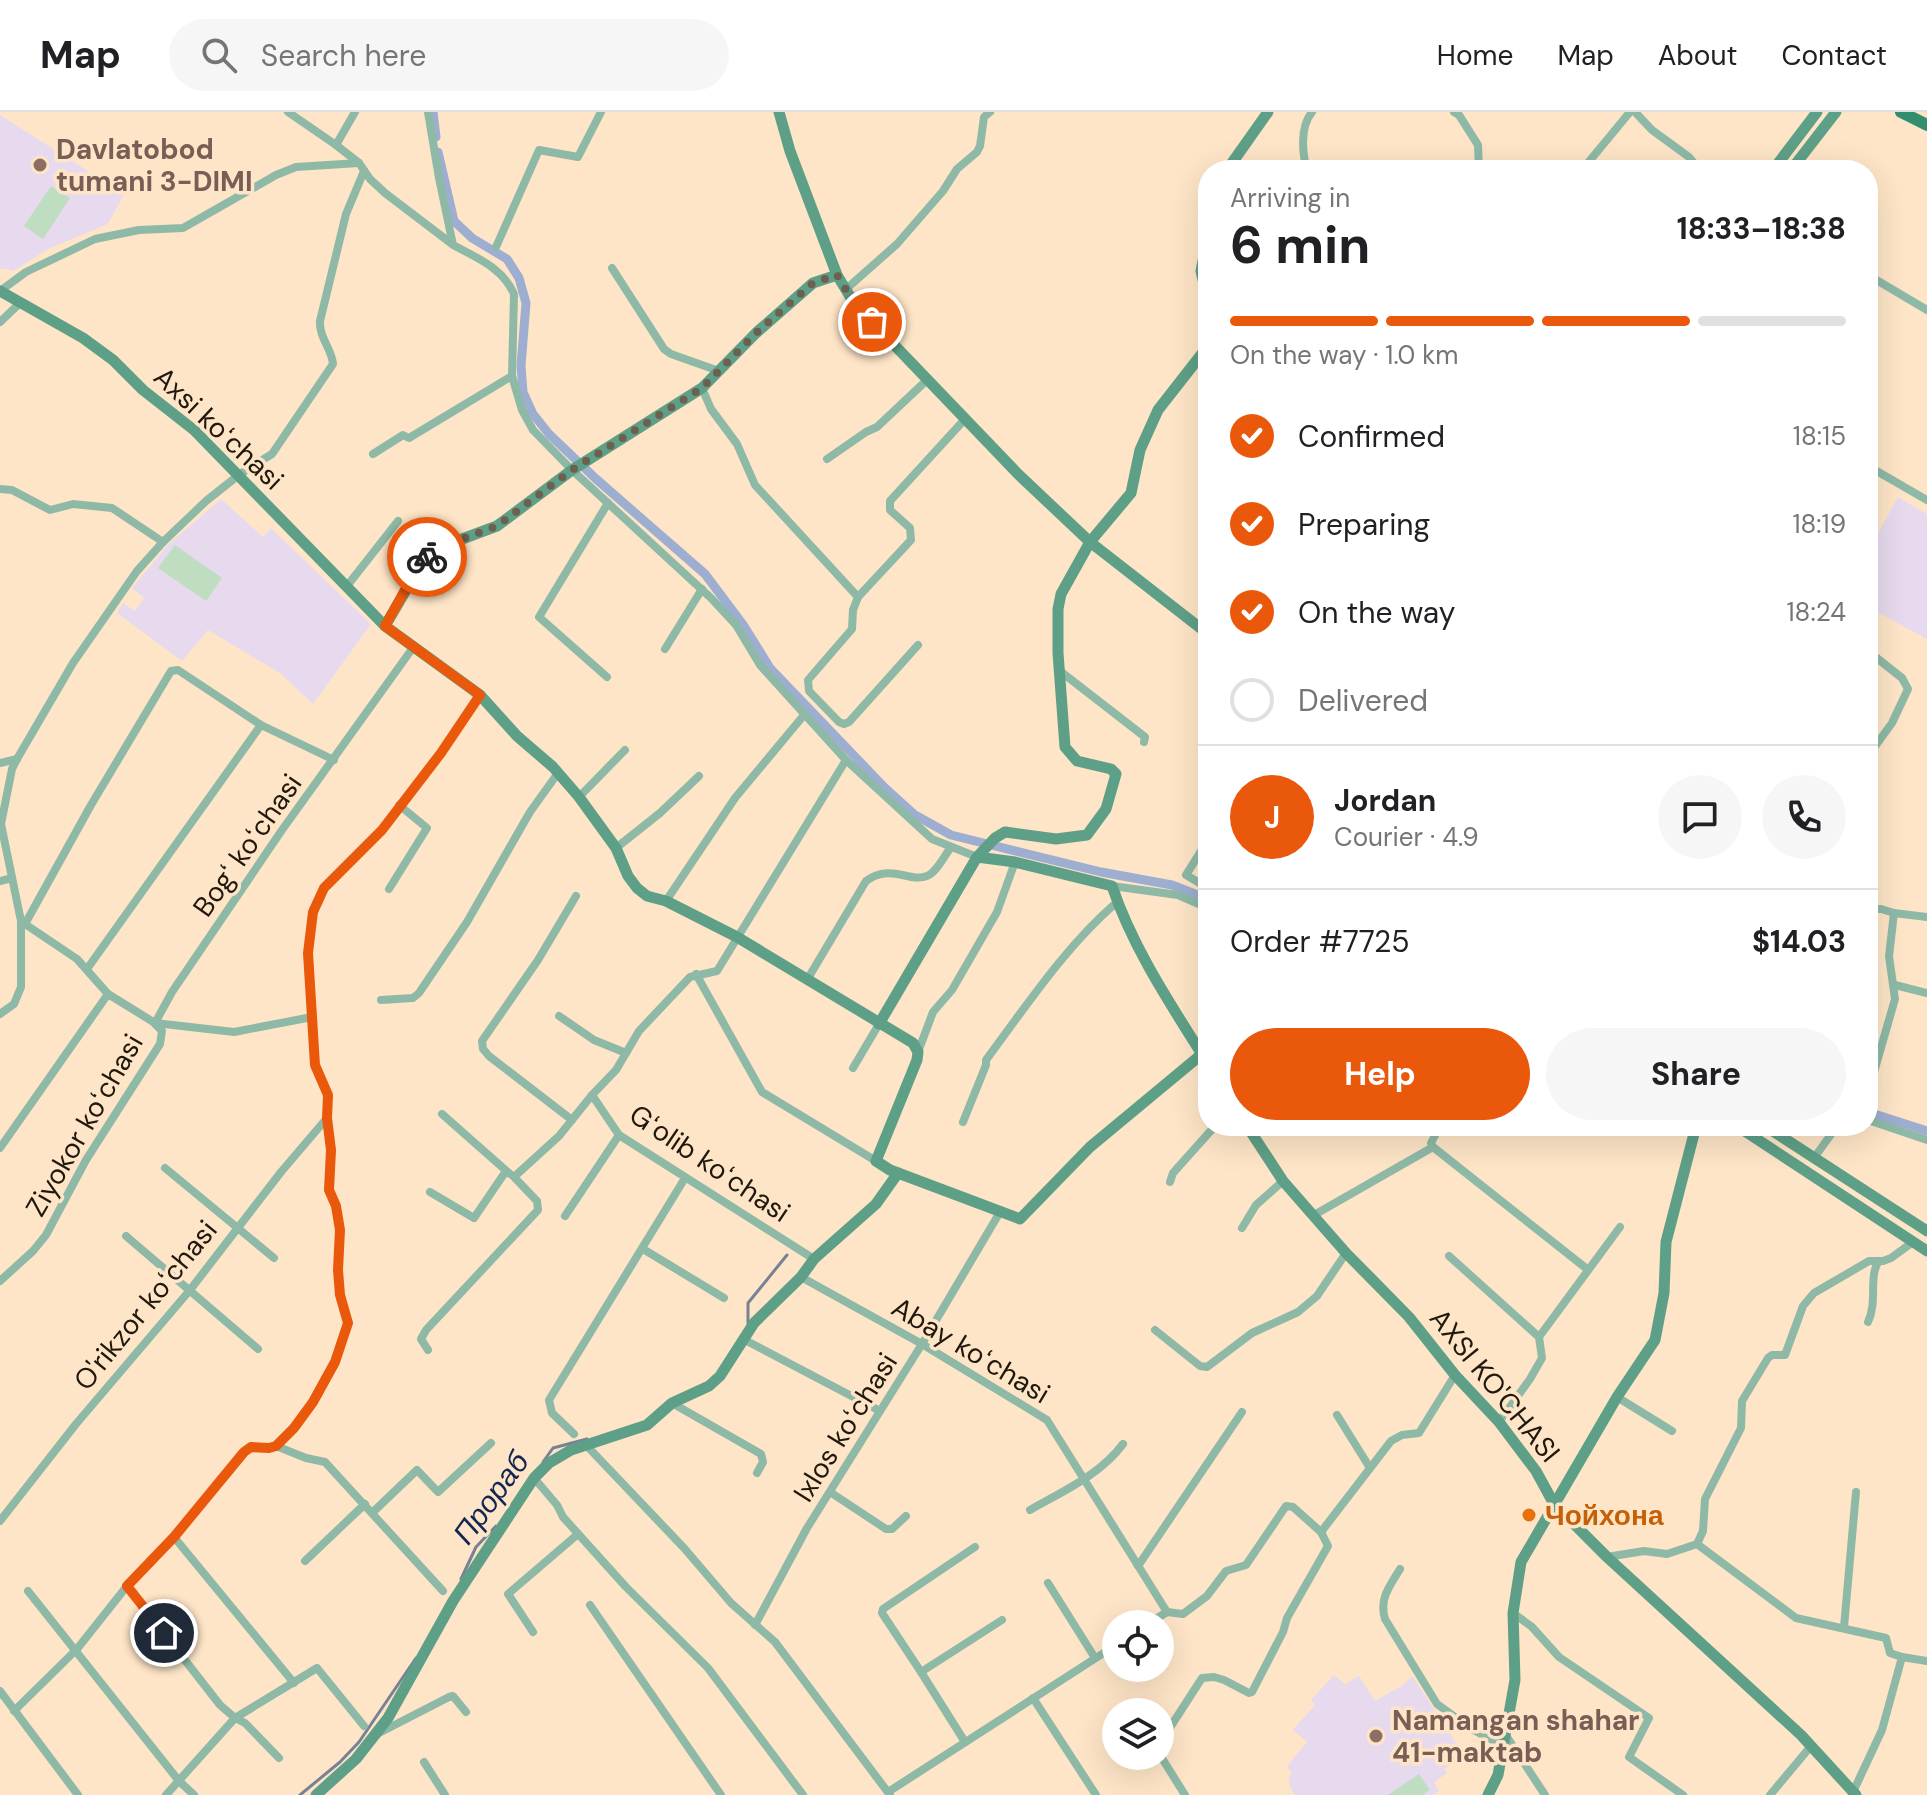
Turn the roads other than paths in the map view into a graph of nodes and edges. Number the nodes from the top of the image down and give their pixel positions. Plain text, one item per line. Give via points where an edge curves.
1 (288, 112) edge
2 (355, 112) edge
3 (428, 112) edge
4 (601, 112) edge
5 (779, 112) edge
6 (990, 112) edge
7 (1268, 112) edge
8 (1297, 112) edge
9 (1312, 112) edge
10 (1454, 112) edge
11 (1632, 112) edge
12 (1817, 112) edge
13 (1836, 112) edge
14 (1901, 112) edge
15 (1305, 121) junction
16 (1927, 125) edge
17 (336, 145) junction
18 (1234, 160) edge
19 (1305, 160) edge
20 (1479, 160) edge
21 (1591, 160) edge
22 (1692, 160) edge
23 (1781, 160) edge
24 (1799, 160) edge
25 (362, 167) junction
26 (453, 245) junction
27 (496, 247) dead end
28 (612, 268) dead end
29 (837, 275) junction
30 (1878, 281) edge
31 (845, 290) junction
32 (0, 291) edge
33 (21, 302) junction
34 (1927, 310) edge
35 (0, 322) edge
36 (1198, 359) edge
37 (719, 371) junction
38 (512, 376) junction
39 (927, 380) junction
40 (702, 388) junction
41 (965, 419) junction
42 (373, 454) dead end
43 (827, 459) dead end
44 (575, 468) junction
45 (1878, 472) edge
46 (240, 474) junction
47 (0, 489) edge
48 (1927, 500) edge
49 (608, 503) junction
50 (398, 521) dead end
51 (163, 542) junction
52 (1090, 542) junction
53 (347, 586) junction
54 (702, 589) junction
55 (858, 597) junction
56 (385, 626) junction
57 (1198, 627) edge
58 (918, 645) dead end
59 (412, 649) junction
60 (665, 649) dead end
61 (1878, 659) edge
62 (1060, 671) junction
63 (607, 677) dead end
64 (809, 691) junction
65 (480, 695) junction
66 (795, 704) junction
67 (804, 715) junction
68 (261, 725) junction
69 (1144, 742) dead end
70 (1878, 742) edge
71 (625, 750) dead end
72 (17, 759) junction
73 (334, 760) junction
74 (846, 760) junction
75 (0, 763) edge
76 (558, 773) junction
77 (699, 776) dead end
78 (579, 797) junction
79 (399, 805) junction
80 (951, 847) junction
81 (616, 848) junction
82 (980, 854) junction
83 (1198, 856) edge
84 (1015, 862) junction
85 (12, 878) junction
86 (0, 881) edge
87 (1198, 882) edge
88 (1112, 886) junction
89 (389, 889) dead end
90 (576, 896) dead end
91 (666, 901) junction
92 (1117, 902) junction
93 (1198, 904) edge
94 (1878, 909) edge
95 (1894, 913) junction
96 (1927, 917) edge
97 (23, 922) junction
98 (737, 937) junction
99 (87, 969) junction
100 (696, 974) junction
101 (807, 980) junction
102 (1895, 985) junction
103 (1927, 993) edge
104 (108, 994) junction
105 (381, 1000) dead end
106 (0, 1014) edge
107 (559, 1016) dead end
108 (312, 1017) junction
109 (155, 1023) junction
110 (879, 1024) junction
111 (1198, 1047) edge
112 (918, 1052) junction
113 (626, 1053) junction
114 (1878, 1060) edge
115 (1198, 1064) edge
116 (853, 1068) dead end
117 (592, 1095) junction
118 (442, 1114) dead end
119 (327, 1118) junction
120 (572, 1120) junction
121 (963, 1122) dead end
122 (1878, 1123) edge
123 (619, 1135) junction
124 (1206, 1136) edge
125 (1254, 1136) edge
126 (1435, 1136) edge
127 (1693, 1136) edge
128 (1752, 1136) edge
129 (1780, 1136) edge
130 (1830, 1136) edge
131 (1927, 1140) edge
132 (1433, 1147) junction
133 (0, 1148) edge
134 (1814, 1158) junction
135 (876, 1161) junction
136 (165, 1168) dead end
137 (898, 1173) junction
138 (510, 1174) junction
139 (685, 1178) junction
140 (1283, 1181) junction
141 (1170, 1182) dead end
142 (430, 1192) dead end
143 (1000, 1212) junction
144 (1314, 1215) junction
145 (565, 1216) dead end
146 (237, 1227) junction
147 (1620, 1227) dead end
148 (1242, 1228) dead end
149 (1927, 1231) edge
150 (126, 1236) dead end
151 (1913, 1242) junction
152 (643, 1249) junction
153 (1927, 1251) edge
154 (1346, 1253) junction
155 (1449, 1256) dead end
156 (274, 1258) dead end
157 (814, 1259) junction
158 (1879, 1261) junction
159 (1587, 1269) junction
160 (801, 1277) junction
161 (0, 1281) edge
162 (190, 1290) junction
163 (724, 1298) dead end
164 (1868, 1322) dead end
165 (1155, 1330) dead end
166 (1539, 1337) junction
167 (743, 1339) junction
168 (922, 1344) junction
169 (258, 1349) dead end
170 (428, 1350) dead end
171 (1455, 1375) junction
172 (1617, 1397) junction
173 (672, 1403) junction
174 (880, 1411) junction
175 (1242, 1412) dead end
176 (1337, 1415) dead end
177 (1499, 1422) junction
178 (1672, 1431) dead end
179 (574, 1434) dead end
180 (491, 1443) dead end
181 (1123, 1444) dead end
182 (586, 1445) junction
183 (276, 1446) junction
184 (1370, 1468) junction
185 (757, 1473) dead end
186 (534, 1478) junction
187 (1083, 1479) junction
188 (830, 1492) junction
189 (1856, 1492) dead end
190 (365, 1504) junction
191 (1554, 1504) junction
192 (1030, 1510) dead end
193 (373, 1512) junction
194 (906, 1516) dead end
195 (0, 1521) edge
196 (1321, 1532) junction
197 (578, 1534) junction
198 (174, 1537) junction
199 (1697, 1544) junction
200 (975, 1547) dead end
201 (1607, 1557) junction
202 (305, 1561) dead end
203 (1138, 1566) junction
204 (1400, 1569) dead end
205 (1048, 1583) dead end
206 (127, 1586) junction
207 (28, 1591) dead end
208 (443, 1591) dead end
209 (590, 1605) dead end
210 (1166, 1610) edge
211 (1174, 1613) edge
212 (1513, 1613) junction
213 (1002, 1620) dead end
214 (755, 1625) junction
215 (1844, 1627) junction
216 (533, 1632) dead end
217 (77, 1649) junction
218 (1102, 1654) edge
219 (1902, 1657) junction
220 (1095, 1658) junction
221 (1927, 1661) edge
222 (921, 1672) junction
223 (294, 1683) junction
224 (0, 1691) edge
225 (1033, 1698) junction
226 (14, 1711) junction
227 (466, 1712) dead end
228 (235, 1718) junction
229 (1174, 1721) edge
230 (364, 1726) dead end
231 (1504, 1733) junction
232 (376, 1734) junction
233 (965, 1742) junction
234 (1503, 1746) junction
235 (1811, 1746) junction
236 (279, 1758) dead end
237 (424, 1762) dead end
238 (1169, 1770) edge
239 (179, 1781) junction
240 (889, 1793) edge
241 (1855, 1794) edge
242 (78, 1795) edge
243 (166, 1795) edge
244 (194, 1795) edge
245 (316, 1795) edge
246 (445, 1795) edge
247 (721, 1795) edge
248 (803, 1795) edge
249 (1096, 1795) edge
250 (1185, 1795) edge
251 (1488, 1795) edge
252 (1544, 1795) edge
253 (1683, 1795) edge
254 (1770, 1795) edge

1 - 17 street
2 - 17 street
3 - 26 street
4 - 27 street via 578,157 539,150
5 - 29 street
6 - 31 street via 984,117 977,152 897,244
7 - 18 street
8 - 15 street
9 - 15 street
10 - 20 street via 1478,145
11 - 21 street
11 - 22 street
12 - 23 street
13 - 24 street
14 - 16 main road
15 - 19 street
17 - 25 street
25 - 26 street via 402,207
25 - 32 street via 296,167 183,228 95,239 26,272
25 - 46 street via 320,321 333,364 272,454
26 - 38 street via 509,282 514,294
28 - 37 street via 664,349
29 - 31 street
29 - 37 street via 813,283
30 - 34 street
31 - 39 street
32 - 33 street, Axsi koʻchasi
33 - 35 street
33 - 46 street, Axsi koʻchasi via 113,360
36 - 52 street via 1158,410 1140,450 1131,493
37 - 40 street
38 - 42 street
38 - 44 street via 533,430
39 - 41 street
39 - 43 street via 877,427
40 - 44 street
40 - 55 street via 755,485
41 - 52 street
41 - 55 street via 890,501 890,510 910,528 911,540
44 - 49 street
44 - 56 street via 497,526 425,558
45 - 48 street
46 - 51 street
46 - 53 street, Axsi koʻchasi
47 - 51 street via 50,510 73,504 112,508
49 - 54 street
49 - 63 street via 539,617
50 - 53 street
51 - 72 street via 81,652
52 - 57 street
52 - 62 street via 1061,594
53 - 56 street, Axsi koʻchasi
54 - 60 street
54 - 66 street
55 - 64 street via 852,629 808,680
56 - 59 street, Axsi koʻchasi
58 - 64 street via 849,722 839,722
59 - 65 street, Axsi koʻchasi
59 - 73 street, Bogʻ koʻchasi
61 - 70 street via 1908,689
62 - 69 street via 1145,737
62 - 82 street via 1068,752 1077,761 1116,774 1106,809 1087,835 1056,839 1005,832
64 - 66 street
65 - 76 street, Axsi koʻchasi
65 - 79 street
66 - 67 street
67 - 74 street
67 - 91 street via 735,798
68 - 73 street
68 - 97 street via 178,670 167,675
68 - 99 street, Bogʻ koʻchasi
71 - 78 street
72 - 75 street
72 - 85 street via 1,824
73 - 109 street, Bogʻ koʻchasi
74 - 80 street via 932,839
74 - 98 street
76 - 78 street, Axsi koʻchasi
76 - 105 street via 419,993
77 - 81 street
78 - 81 street, Axsi koʻchasi
79 - 89 street via 427,828
79 - 108 street via 324,888 313,912 308,953
80 - 82 street
80 - 101 street via 928,876 879,873 866,881
81 - 91 street, Axsi koʻchasi via 637,888
82 - 84 street
82 - 110 street
83 - 87 street via 1186,875
84 - 88 street
84 - 112 street via 997,912 952,990 933,1012
85 - 86 street
85 - 97 street
88 - 92 street
88 - 93 street via 1178,895
90 - 120 street via 482,1041 489,1056
91 - 98 street, Axsi koʻchasi
92 - 111 street
92 - 121 street via 1055,966 986,1060
94 - 95 street
95 - 96 street
95 - 102 street via 1889,956
97 - 99 street
97 - 106 street via 21,987 14,1004
98 - 100 street via 717,971
98 - 101 street, Axsi koʻchasi
99 - 104 street
100 - 113 street via 654,1014
100 - 135 street via 762,1092
101 - 110 street, Axsi koʻchasi
102 - 103 street
102 - 114 street
104 - 109 street
104 - 133 street
107 - 113 street via 594,1040
108 - 109 street via 234,1032
108 - 119 street via 315,1065 328,1095
109 - 161 street, Ziyokor koʻchasi via 162,1031 160,1044 86,1160 46,1235
110 - 112 street, Axsi koʻchasi via 913,1043
110 - 116 street
112 - 135 street
113 - 117 street
115 - 143 street via 1090,1147 1025,1216 1014,1219
117 - 120 street
117 - 123 street, Gʻolib koʻchasi
118 - 138 street
119 - 146 street, O'rikzor koʻchasi
119 - 183 street via 329,1190 340,1230 340,1295 348,1323 313,1402
120 - 138 street
122 - 131 street
123 - 139 street, Gʻolib koʻchasi
123 - 145 street
124 - 141 street
125 - 140 street, AXSI KO'CHASI
126 - 132 street
127 - 172 street via 1666,1242 1659,1327
128 - 151 street
129 - 134 street
130 - 134 street
132 - 144 street
132 - 159 street
134 - 149 street
135 - 137 street
136 - 146 street
137 - 143 street
137 - 157 street via 876,1204
138 - 142 street via 474,1218
138 - 170 street via 537,1201 538,1210 426,1330 421,1339
139 - 152 street
139 - 157 street, Gʻolib koʻchasi
140 - 144 street, AXSI KO'CHASI
140 - 148 street via 1256,1205
143 - 168 street, Ixlos koʻchasi
144 - 154 street, AXSI KO'CHASI
146 - 156 street
146 - 162 street, O'rikzor koʻchasi
147 - 159 street
150 - 162 street
151 - 153 street
151 - 158 street
152 - 163 street
152 - 179 street via 549,1400 552,1413
154 - 165 street via 1317,1296 1298,1312 1252,1333 1207,1367
154 - 171 street, AXSI KO'CHASI via 1409,1317
155 - 166 street
157 - 160 street
158 - 164 street via 1872,1270 1875,1297
158 - 199 street via 1869,1261 1814,1293 1803,1306 1785,1355 1770,1356 1748,1388 1739,1436 1705,1499
159 - 166 street
160 - 167 street
160 - 168 street, Abay koʻchasi
162 - 169 street
162 - 195 street, O'rikzor koʻchasi
166 - 177 street via 1542,1358
167 - 173 street via 709,1386
167 - 174 street
168 - 174 street, Ixlos koʻchasi
168 - 187 street, Abay koʻchasi via 1047,1420
171 - 177 street, AXSI KO'CHASI
171 - 184 street via 1419,1433 1396,1437
172 - 178 street
172 - 191 street
173 - 182 street via 647,1425
173 - 185 street via 761,1454
174 - 188 street, Ixlos koʻchasi
175 - 203 street
176 - 184 street
177 - 191 street, AXSI KO'CHASI
180 - 193 street via 438,1492 417,1470
181 - 187 street via 1111,1460
182 - 186 street via 549,1463
182 - 214 street
183 - 190 street via 325,1462
183 - 198 street via 244,1452
184 - 196 street
186 - 197 street
186 - 232 street via 453,1601
187 - 192 street
187 - 203 street, Abay koʻchasi
188 - 194 street via 886,1529
188 - 214 street, Ixlos koʻchasi
189 - 215 street
190 - 193 street
190 - 202 street
191 - 201 street, AXSI KO'CHASI
191 - 212 street via 1521,1562
193 - 208 street
196 - 211 street via 1286,1506 1246,1565 1226,1571 1207,1596 1183,1614
196 - 229 street via 1328,1546 1252,1692 1214,1677 1202,1678
197 - 216 street via 508,1594
197 - 248 street via 708,1668
198 - 206 street
198 - 223 street
199 - 201 street via 1667,1554 1644,1551
199 - 215 street via 1796,1618
200 - 222 street via 883,1609
201 - 235 street, AXSI KO'CHASI
203 - 210 street, Abay koʻchasi
204 - 234 street via 1384,1596 1385,1619 1437,1704
205 - 220 street
206 - 217 street
206 - 228 street
207 - 217 street
209 - 247 street
212 - 231 street via 1515,1680
212 - 253 street via 1559,1657 1649,1718 1629,1757
213 - 222 street
214 - 240 street via 775,1642
215 - 219 street via 1886,1638 1890,1653
217 - 226 street
217 - 239 street
218 - 220 street
219 - 221 street
219 - 241 street via 1882,1730
220 - 225 street
222 - 233 street
223 - 228 street
223 - 230 street via 317,1668
224 - 226 street
225 - 233 street
225 - 249 street
226 - 242 street
227 - 232 street via 453,1696
228 - 236 street
228 - 239 street
231 - 234 street
231 - 252 street
232 - 245 street
233 - 240 street
234 - 251 street
235 - 241 street, AXSI KO'CHASI
235 - 254 street
237 - 246 street
238 - 250 street
239 - 243 street
239 - 244 street

